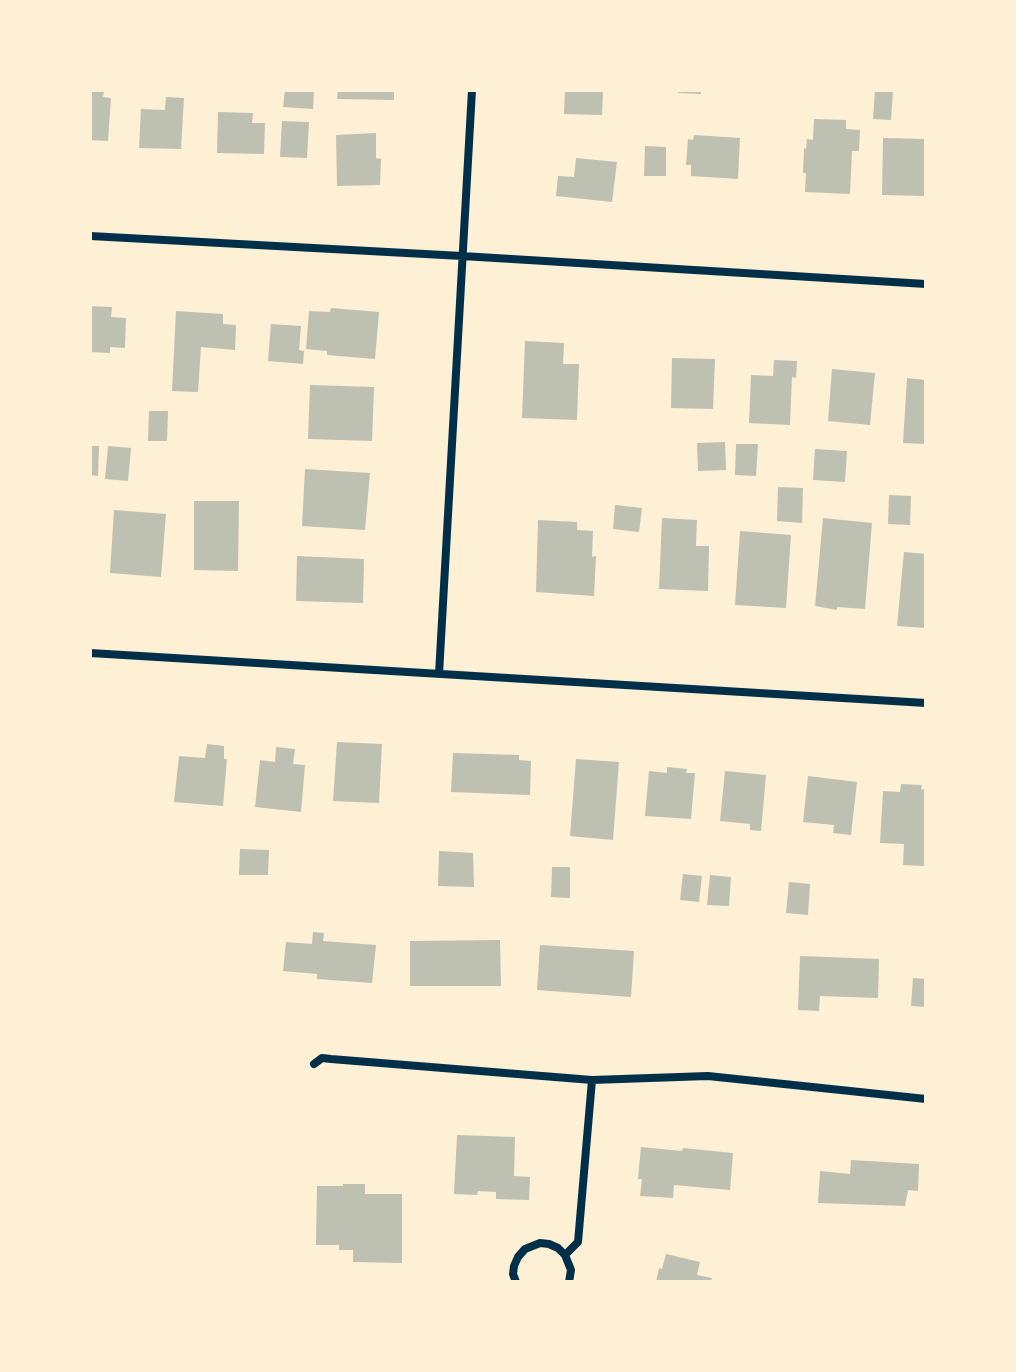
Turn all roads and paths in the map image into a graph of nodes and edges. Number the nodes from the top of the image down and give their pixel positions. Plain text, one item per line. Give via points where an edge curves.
1 (472, 90) edge
2 (90, 236) edge
3 (462, 256) junction
4 (926, 284) edge
5 (90, 653) edge
6 (439, 674) junction
7 (926, 703) edge
8 (314, 1064) dead end
9 (592, 1080) junction
10 (926, 1099) edge
11 (565, 1255) junction
12 (516, 1282) edge
13 (569, 1282) edge

1 - 3 street
2 - 3 street
3 - 4 street
3 - 6 street
5 - 6 street
6 - 7 street
8 - 9 street via 322,1058
9 - 10 street via 708,1076
9 - 11 street via 578,1242
11 - 12 street via 549,1244 534,1244 518,1257
11 - 13 street

